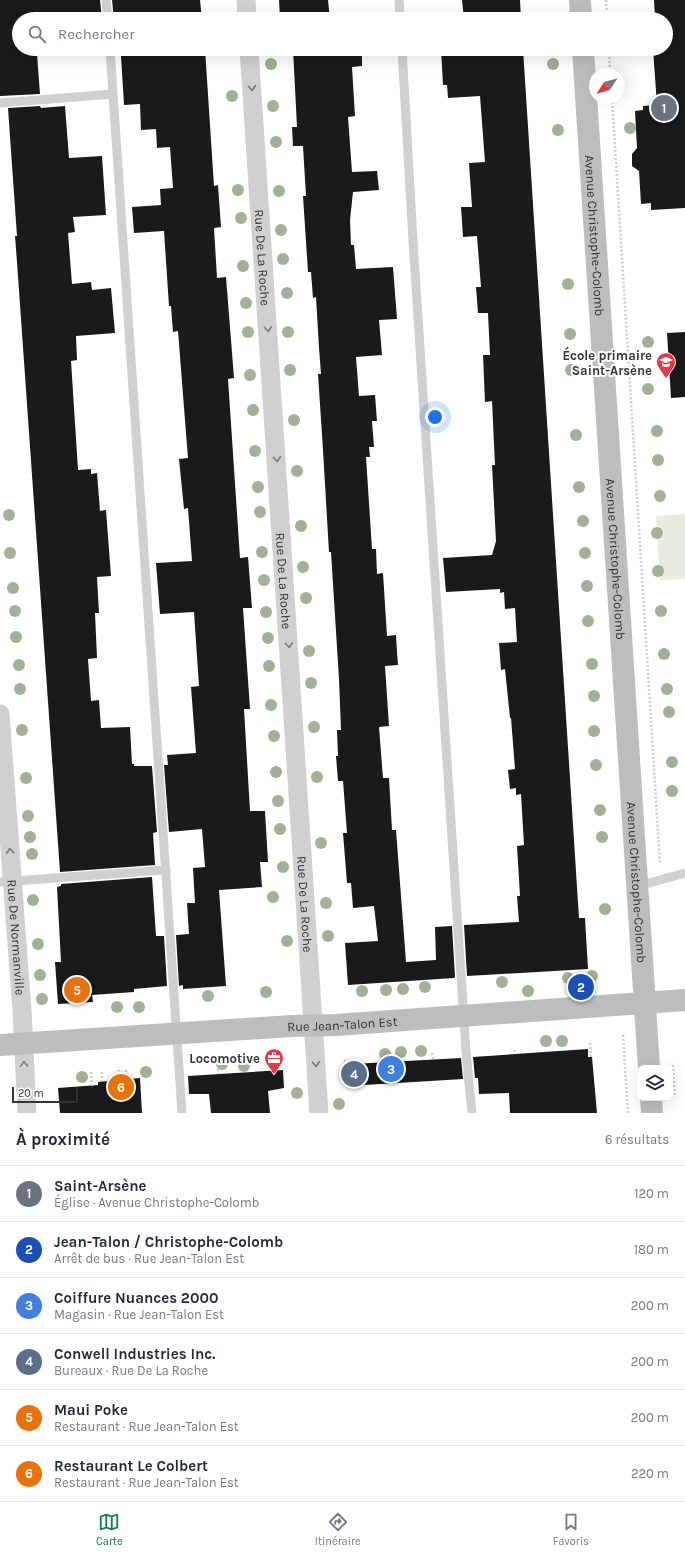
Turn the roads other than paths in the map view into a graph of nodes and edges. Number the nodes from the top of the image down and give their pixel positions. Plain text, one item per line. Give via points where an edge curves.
1 (106, 0) edge
2 (246, 0) edge
3 (399, 0) edge
4 (580, 0) edge
5 (107, 12) edge
6 (247, 12) edge
7 (400, 12) edge
8 (581, 12) edge
9 (110, 56) edge
10 (249, 56) edge
11 (402, 56) edge
12 (583, 56) edge
13 (113, 94) junction
14 (0, 103) edge
15 (0, 714) edge
16 (166, 870) junction
17 (685, 873) edge
18 (6, 882) edge
19 (638, 886) junction
20 (685, 1000) edge
21 (646, 1003) junction
22 (464, 1016) junction
23 (314, 1025) junction
24 (177, 1034) junction
25 (23, 1044) junction
26 (0, 1045) edge
27 (649, 1065) edge
28 (651, 1101) edge
29 (27, 1113) edge
30 (182, 1113) edge
31 (319, 1113) edge
32 (472, 1113) edge
33 (652, 1113) edge

1 - 5 lane
2 - 6 street
3 - 7 lane
4 - 8 main road
9 - 13 lane
10 -> 23 street, Rue De La Roche
11 - 22 lane
12 - 19 main road, Avenue Christophe-Colomb
13 - 14 lane
13 - 16 lane
18 -> 15 street, Rue De Normanville
16 - 18 lane
16 - 24 lane
17 - 19 lane
18 - 25 street, Rue De Normanville
19 - 21 main road, Avenue Christophe-Colomb
20 - 21 main road, Rue Jean-Talon Est
21 - 22 main road, Rue Jean-Talon Est
21 - 27 main road, Avenue Christophe-Colomb
22 - 23 main road, Rue Jean-Talon Est
22 - 32 lane
23 - 24 main road, Rue Jean-Talon Est
23 -> 31 street, Rue De La Roche
24 - 25 main road, Rue Jean-Talon Est
24 - 30 lane
25 - 26 main road, Rue Jean-Talon Est
29 -> 25 street, Rue De Normanville
28 - 33 main road

